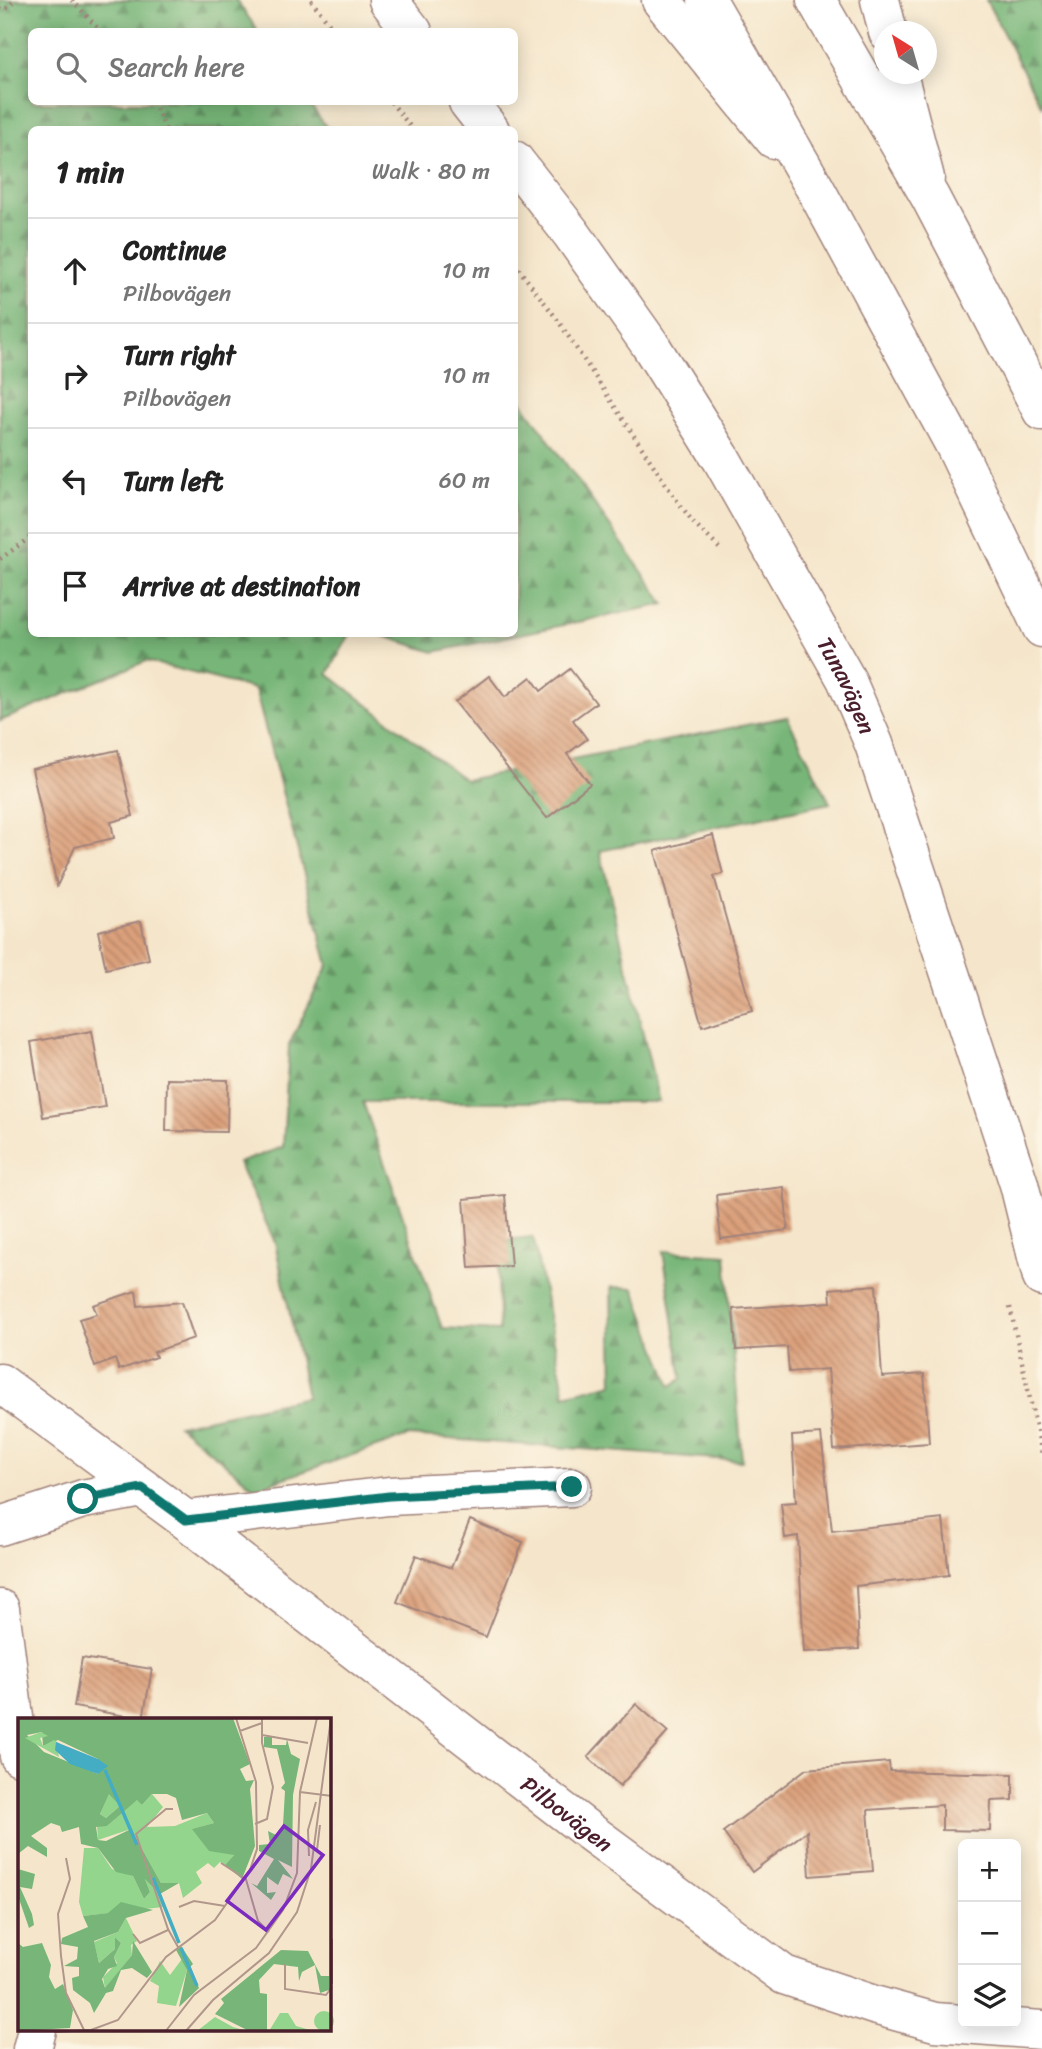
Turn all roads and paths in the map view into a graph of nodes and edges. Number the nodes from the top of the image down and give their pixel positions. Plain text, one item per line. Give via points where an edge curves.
1 (15, 0) edge
2 (72, 0) edge
3 (311, 0) edge
4 (388, 0) edge
5 (661, 0) edge
6 (707, 0) edge
7 (816, 0) edge
8 (880, 0) edge
9 (0, 10) edge
10 (885, 21) edge
11 (97, 28) edge
12 (333, 28) edge
13 (410, 28) edge
14 (901, 84) edge
15 (154, 105) edge
16 (393, 105) edge
17 (470, 105) edge
18 (164, 126) edge
19 (410, 126) edge
20 (487, 126) edge
21 (518, 165) edge
22 (816, 190) junction
23 (930, 197) junction
24 (518, 268) edge
25 (1042, 411) edge
26 (28, 540) edge
27 (723, 551) dead end
28 (0, 559) edge
29 (1042, 628) edge
30 (1042, 1277) edge
31 (1009, 1301) dead end
32 (0, 1383) edge
33 (1042, 1454) edge
34 (572, 1487) dead end
35 (142, 1488) junction
36 (186, 1520) junction
37 (0, 1526) edge
38 (0, 1609) edge
39 (18, 1748) edge
40 (1042, 2031) edge

1 - 9 path
2 - 11 path
3 - 12 path
4 - 13 main road
5 - 22 main road
6 - 22 main road
7 - 23 main road
8 - 10 main road
14 - 23 main road
15 - 18 path
16 - 19 path
17 - 20 main road
21 - 30 main road, Tunavägen via 649,343 721,458 846,679 874,744 1019,1184
22 - 29 main road via 954,444
23 - 25 main road
24 - 27 path via 557,319 673,495
26 - 28 path
31 - 33 path
32 - 35 main road, Pilbovägen
34 - 36 main road via 389,1496
35 - 36 main road, Pilbovägen
35 - 37 main road via 83,1499
36 - 40 main road, Pilbovägen via 590,1832 784,1975 935,2022
38 - 39 main road

